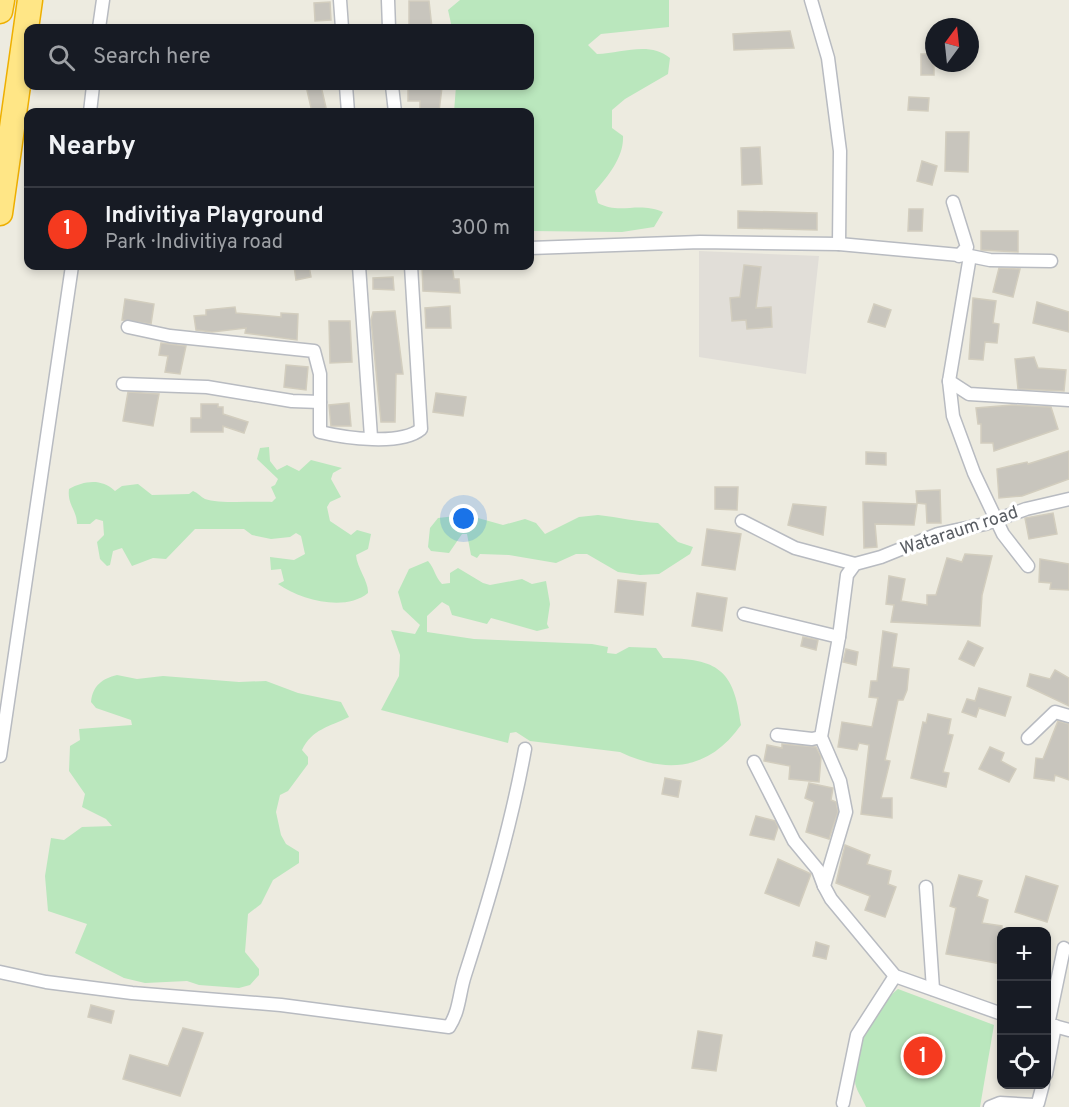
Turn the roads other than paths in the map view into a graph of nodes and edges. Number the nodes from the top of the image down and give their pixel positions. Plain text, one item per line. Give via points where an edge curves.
1 (2, 0) edge
2 (30, 0) edge
3 (103, 0) edge
4 (340, 0) edge
5 (388, 0) edge
6 (811, 0) edge
7 (0, 11) edge
8 (27, 24) edge
9 (100, 24) edge
10 (342, 24) edge
11 (389, 24) edge
12 (24, 43) edge
13 (93, 90) edge
14 (346, 90) edge
15 (392, 90) edge
16 (90, 108) edge
17 (348, 108) edge
18 (395, 108) edge
19 (953, 202) dead end
20 (0, 213) edge
21 (839, 244) junction
22 (534, 248) edge
23 (964, 256) junction
24 (1051, 261) dead end
25 (71, 270) edge
26 (359, 270) edge
27 (411, 270) edge
28 (128, 327) dead end
29 (949, 381) junction
30 (123, 384) dead end
31 (1069, 400) edge
32 (320, 402) junction
33 (371, 437) junction
34 (1069, 499) edge
35 (998, 519) junction
36 (742, 521) dead end
37 (855, 564) junction
38 (1028, 566) dead end
39 (744, 614) dead end
40 (839, 637) junction
41 (1069, 716) edge
42 (777, 735) dead end
43 (821, 737) junction
44 (1028, 738) dead end
45 (525, 749) dead end
46 (0, 756) edge
47 (754, 762) dead end
48 (824, 886) junction
49 (926, 887) dead end
50 (1064, 948) dead end
51 (0, 972) edge
52 (895, 976) junction
53 (933, 989) junction
54 (997, 1012) edge
55 (1051, 1020) edge
56 (1051, 1025) edge
57 (1069, 1030) edge
58 (1042, 1089) edge
59 (843, 1102) dead end
60 (990, 1107) edge

1 - 7 highway
2 - 8 highway
3 - 9 street
4 - 10 street
5 - 11 street
6 - 21 street via 828,58 840,151
12 - 20 highway
13 - 16 street
14 - 17 street
15 - 18 street
19 - 23 street via 967,247
21 - 22 street via 688,242
21 - 23 street
23 - 24 street
23 - 29 street
25 - 46 street
26 - 33 street
27 - 33 street via 421,429 412,437
28 - 32 street via 170,336 314,351 320,374
29 - 31 street via 969,394
29 - 35 street via 953,416 974,473
30 - 32 street via 207,387
32 - 33 street via 320,432
34 - 35 street, Wataraum road
35 - 37 street, Wataraum road via 938,534
35 - 38 street via 1004,534
36 - 37 street via 795,548
37 - 40 street via 847,575
39 - 40 street
40 - 43 street
41 - 44 street via 1055,712
42 - 43 street
43 - 48 street via 840,781 846,812
45 - 51 street via 501,863 462,983 457,1014 449,1027 281,1005 132,993
47 - 48 street via 794,841 818,870
48 - 52 street via 847,922
49 - 53 street
50 - 55 street
52 - 53 street
52 - 59 street via 857,1035
53 - 54 street
56 - 57 street
58 - 60 street via 1034,1105 1000,1103

